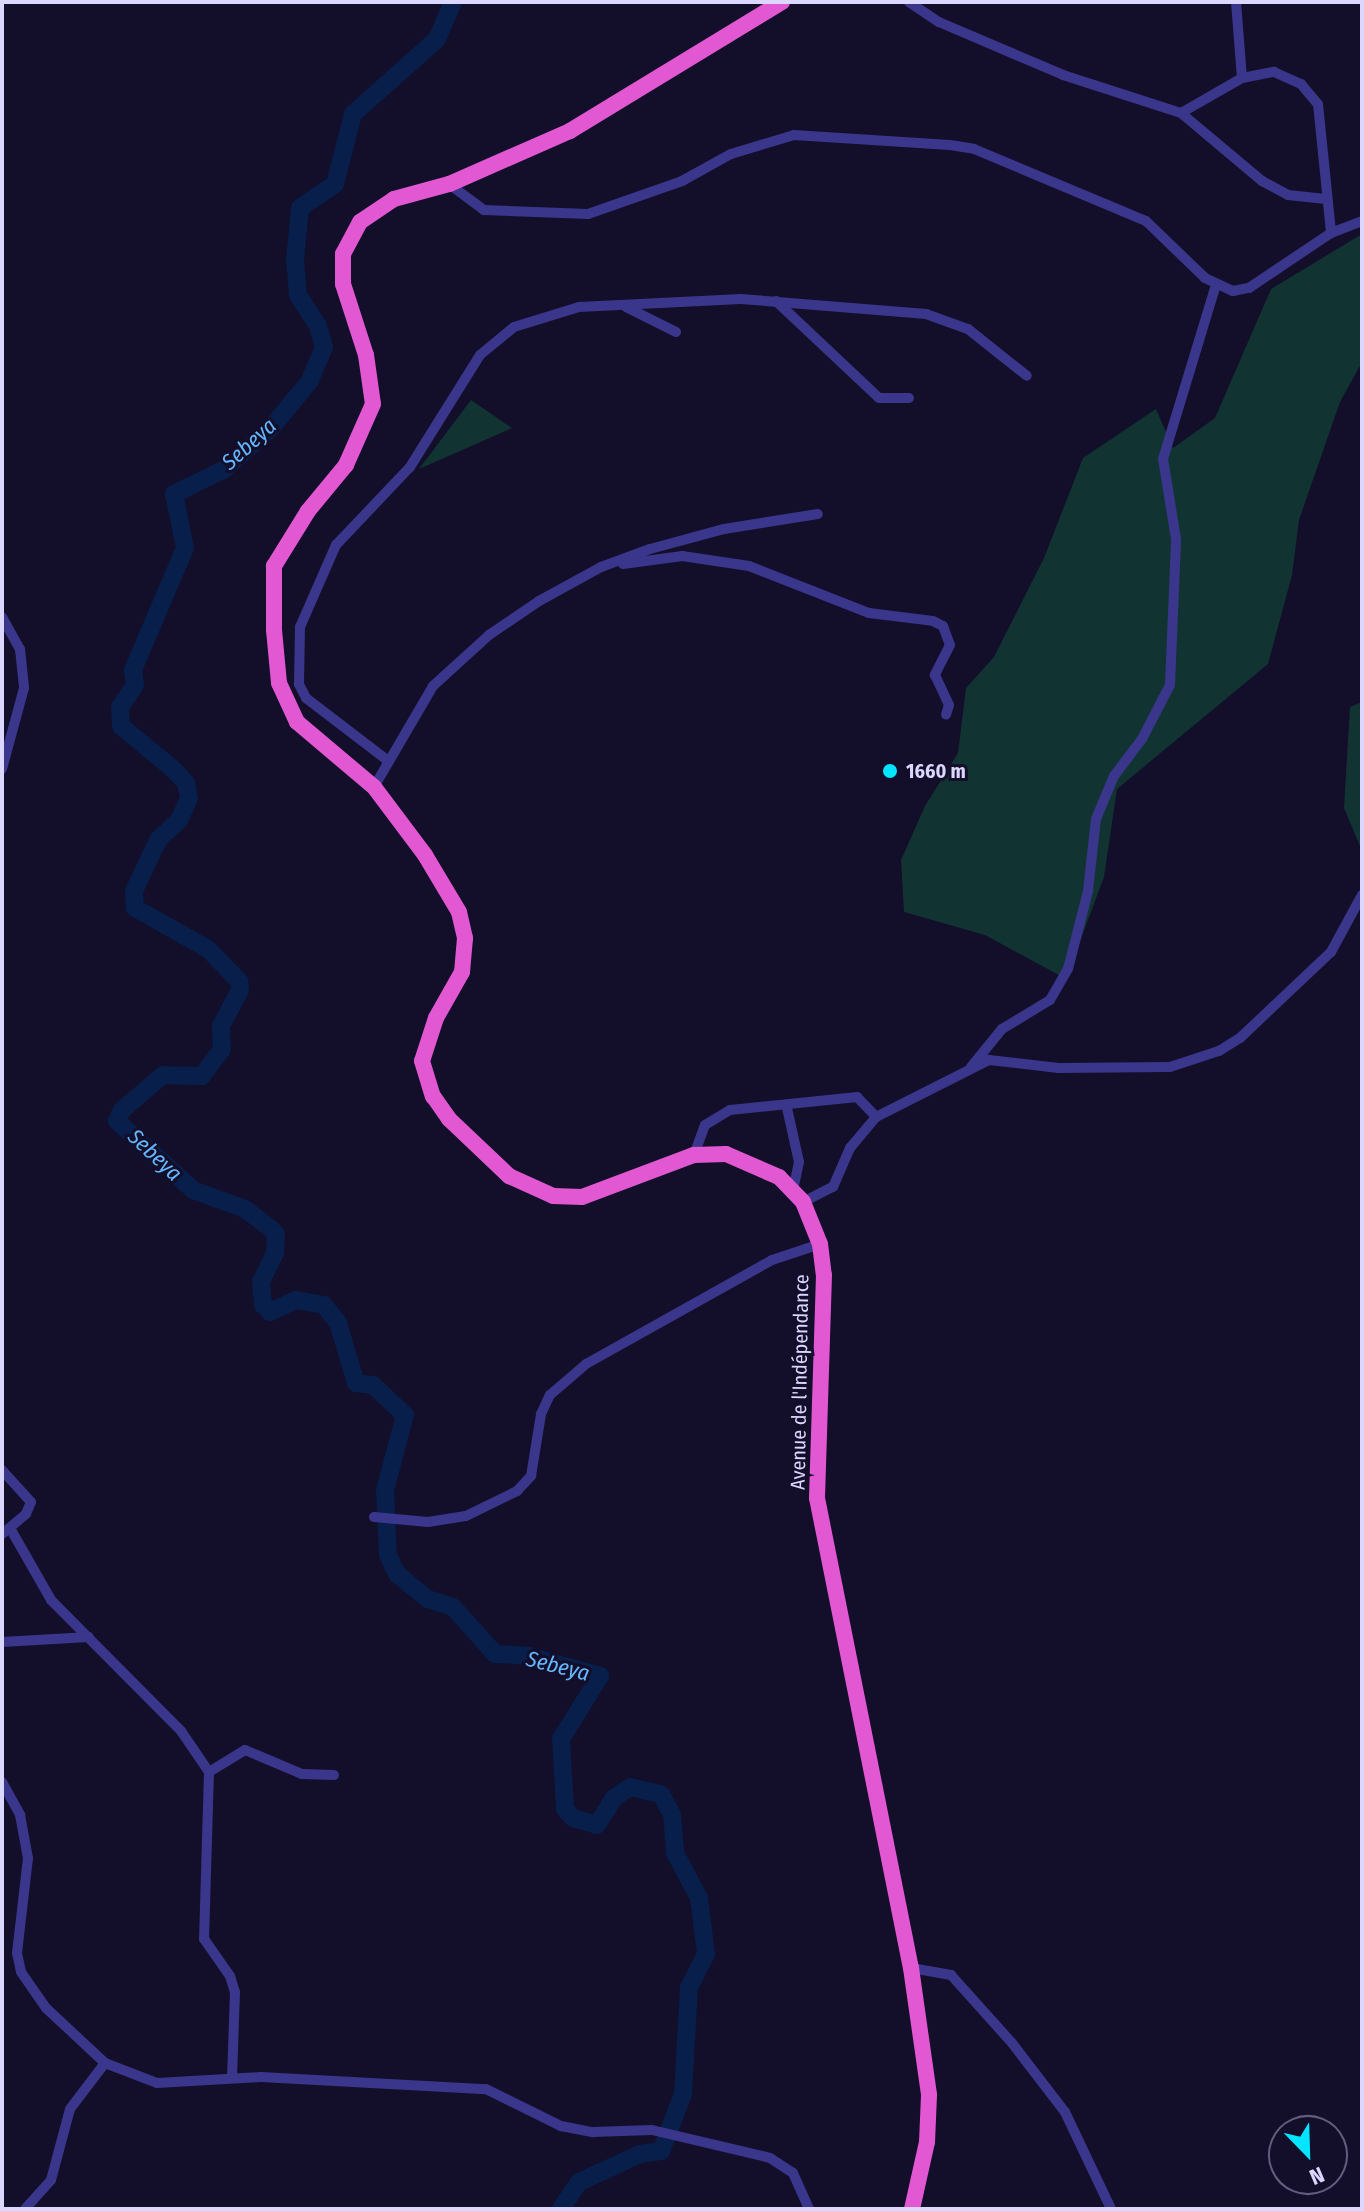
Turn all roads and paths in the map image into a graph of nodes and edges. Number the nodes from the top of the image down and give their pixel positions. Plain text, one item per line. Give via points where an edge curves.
1 (782, 2) edge
2 (909, 2) edge
3 (1236, 2) edge
4 (1242, 78) junction
5 (1181, 113) junction
6 (449, 184) junction
7 (1326, 199) junction
8 (1362, 221) edge
9 (1331, 233) junction
10 (1216, 285) junction
11 (774, 299) junction
12 (624, 307) junction
13 (676, 332) dead end
14 (1027, 376) dead end
15 (909, 398) dead end
16 (818, 514) dead end
17 (601, 567) junction
18 (2, 617) edge
19 (946, 715) dead end
20 (387, 760) junction
21 (2, 769) edge
22 (374, 787) junction
23 (1362, 895) edge
24 (971, 1067) junction
25 (787, 1108) junction
26 (876, 1117) junction
27 (694, 1155) junction
28 (798, 1197) junction
29 (820, 1244) junction
30 (2, 1470) edge
31 (382, 1516) dead end
32 (6, 1531) edge
33 (89, 1637) junction
34 (2, 1642) edge
35 (209, 1772) junction
36 (334, 1775) dead end
37 (2, 1782) edge
38 (911, 1968) junction
39 (105, 2063) junction
40 (232, 2077) junction
41 (25, 2209) edge
42 (809, 2209) edge
43 (912, 2209) edge
44 (1111, 2209) edge

1 - 6 highway via 570,131
2 - 5 street via 939,22 1063,75
3 - 4 street
4 - 5 street
4 - 7 street via 1274,72 1291,76 1313,94 1322,125
5 - 7 street via 1262,181 1288,195
6 - 10 street via 484,210 588,214 682,181 731,154 794,135 950,145 974,149 1146,221
6 - 22 highway via 394,199 360,222 347,239 343,284 366,355 373,404 346,465 308,511 274,566 274,630 285,705 297,722
7 - 9 street
8 - 9 street
9 - 10 street via 1249,288 1233,291
10 - 24 street via 1163,459 1176,539 1170,685 1142,739 1114,776 1096,819 1088,891 1068,969 1050,1000 1002,1029
11 - 12 street
11 - 14 street via 947,318
11 - 15 street via 879,398
12 - 13 street
12 - 20 street via 551,312 496,340 480,355 410,467 336,545 300,627 299,684 324,716 350,729
16 - 17 street via 724,529
17 - 19 street via 682,556 707,558 799,581 869,613 933,621 943,626 950,645 935,675 949,705
17 - 20 street via 539,601 461,659 412,714
18 - 21 street via 20,649 24,688
20 - 22 street
22 - 27 highway via 449,894 465,938 462,972 436,1018 422,1061 433,1096 449,1119 509,1176 553,1196 582,1197
23 - 24 street via 1331,952 1240,1038 1219,1051 1170,1067 1059,1068 1005,1059
24 - 26 street
25 - 26 street via 857,1097
25 - 27 street via 716,1115 697,1140
25 - 28 street via 799,1162
26 - 28 street via 850,1148 833,1187
27 - 28 highway via 746,1159
28 - 29 highway, Avenue de l'Indépendance
29 - 31 street via 772,1260 586,1364 550,1395 541,1414 531,1476 517,1491 466,1516 428,1522
29 - 38 highway, Avenue de l'Indépendance via 817,1498
30 - 32 street via 31,1502 26,1514
32 - 33 street via 39,1585
33 - 34 street
33 - 35 street via 181,1731
35 - 36 street via 245,1750 302,1774
35 - 40 street via 204,1939 235,1992
37 - 39 street via 20,1815 27,1846 17,1953 21,1972 46,2008
38 - 43 highway, Avenue de l'Indépendance via 929,2095 927,2142
38 - 44 street via 951,1975 1012,2043 1065,2112
39 - 40 street via 157,2083
39 - 41 street via 70,2109 51,2180
40 - 42 street via 486,2089 561,2126 672,2133 770,2158 793,2173

